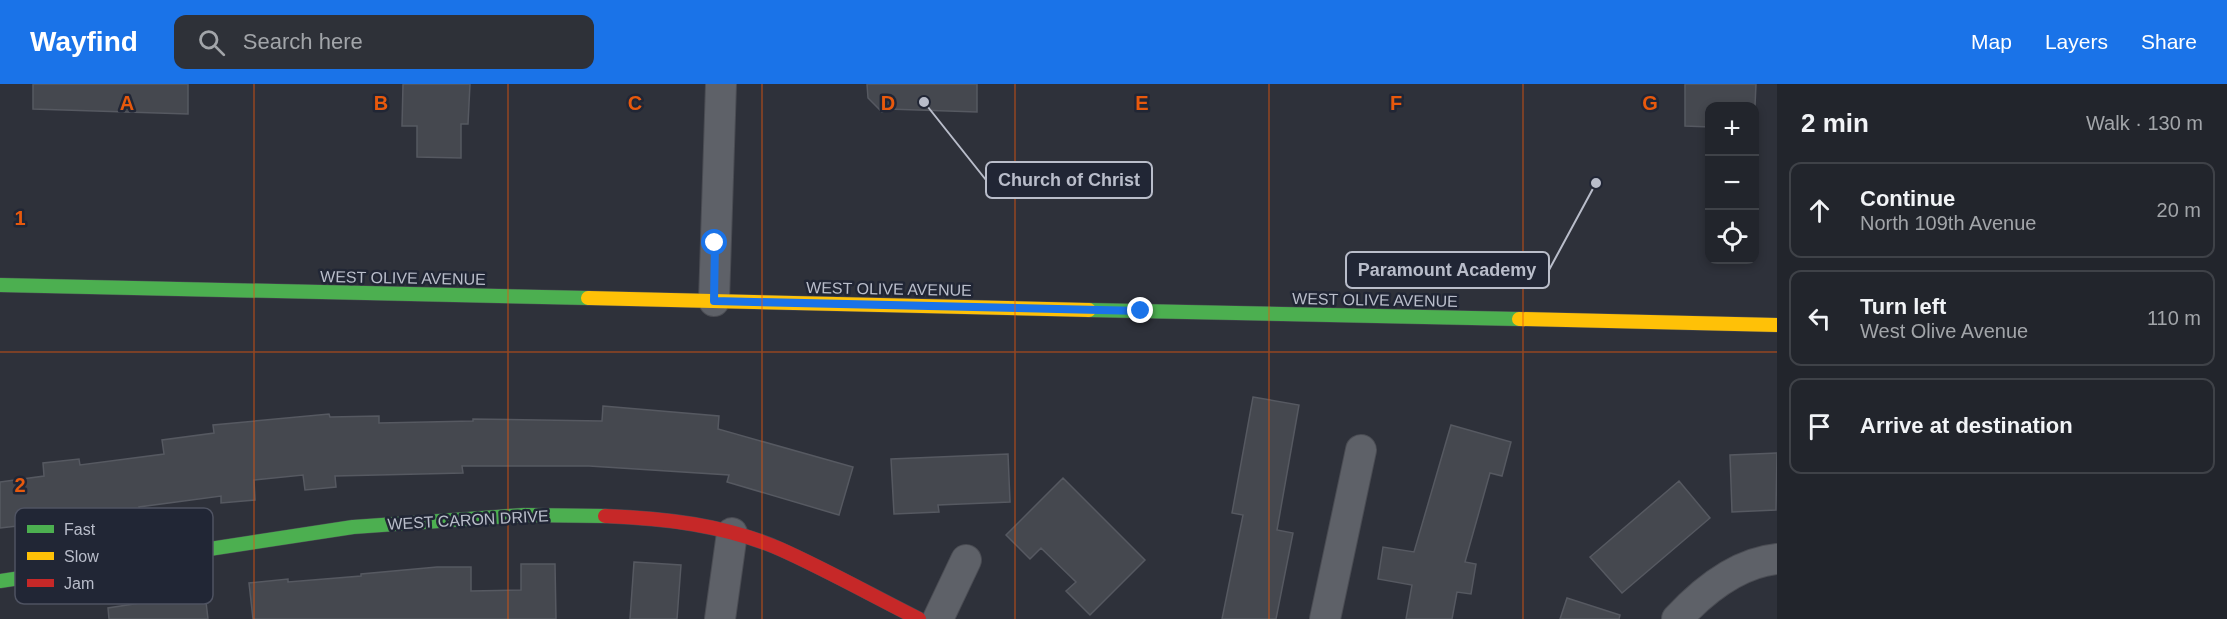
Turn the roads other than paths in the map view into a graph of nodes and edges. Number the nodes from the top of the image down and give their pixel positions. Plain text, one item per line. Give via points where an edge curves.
1 (721, 84) edge
2 (0, 285) edge
3 (714, 301) junction
4 (1777, 325) edge
5 (1361, 450) dead end
6 (732, 533) junction
7 (213, 548) edge
8 (1777, 559) edge
9 (966, 560) dead end
10 (15, 579) edge
11 (0, 581) edge
12 (720, 619) edge
13 (919, 619) edge
14 (939, 619) edge
15 (1325, 619) edge
16 (1677, 619) edge

1 - 3 street
2 - 3 main road, WEST OLIVE AVENUE
3 - 4 main road, WEST OLIVE AVENUE
5 - 15 street
6 - 7 main road, WEST CARON DRIVE via 666,519 524,515 341,528
6 - 12 street
6 - 13 main road, WEST CARON DRIVE via 778,548
8 - 16 street via 1736,571 1694,601
9 - 14 street
10 - 11 main road, WEST CARON DRIVE

